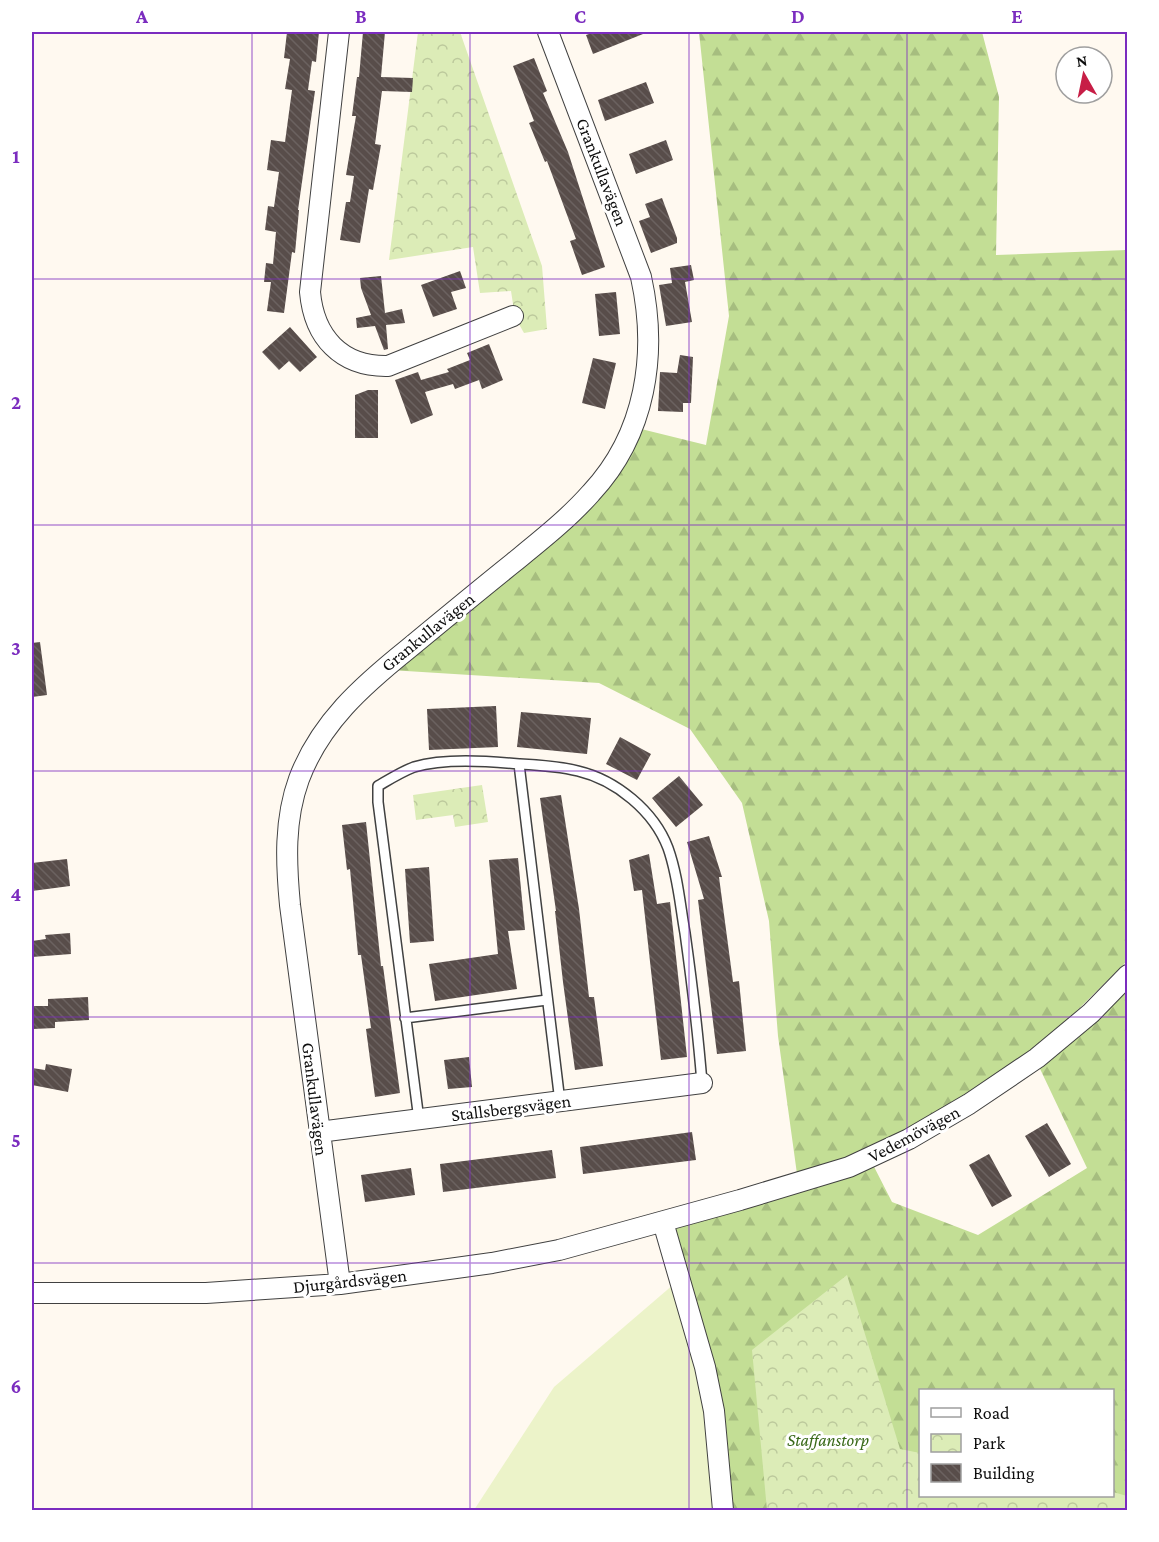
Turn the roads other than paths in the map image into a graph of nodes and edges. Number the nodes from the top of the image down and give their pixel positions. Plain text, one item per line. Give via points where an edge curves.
1 (339, 32) edge
2 (548, 32) edge
3 (513, 316) dead end
4 (519, 764) junction
5 (1128, 975) edge
6 (547, 1000) junction
7 (405, 1018) junction
8 (702, 1083) joint
9 (560, 1102) junction
10 (419, 1120) junction
11 (319, 1132) junction
12 (663, 1222) junction
13 (340, 1284) junction
14 (32, 1293) edge
15 (723, 1510) edge

1 - 3 street via 310,292 314,316 323,334 353,360 388,366
2 - 11 street, Grankullavägen via 641,277 649,336 643,396 628,439 592,493 549,534 351,697 309,755 292,804 286,865
4 - 6 lane
4 - 7 lane via 480,761 416,767 378,786
4 - 8 lane via 578,771 599,778 644,810 660,831 677,880
5 - 12 street, Vedemövägen via 1091,1013 1037,1058 909,1139 830,1174
6 - 7 lane
6 - 9 lane
7 - 10 lane
8 - 9 street, Stallsbergsvägen
9 - 10 street, Stallsbergsvägen
10 - 11 street, Stallsbergsvägen
11 - 13 street, Grankullavägen
12 - 13 street, Djurgårdsvägen via 492,1263
12 - 15 street via 705,1367 714,1411
13 - 14 street, Djurgårdsvägen via 206,1293

